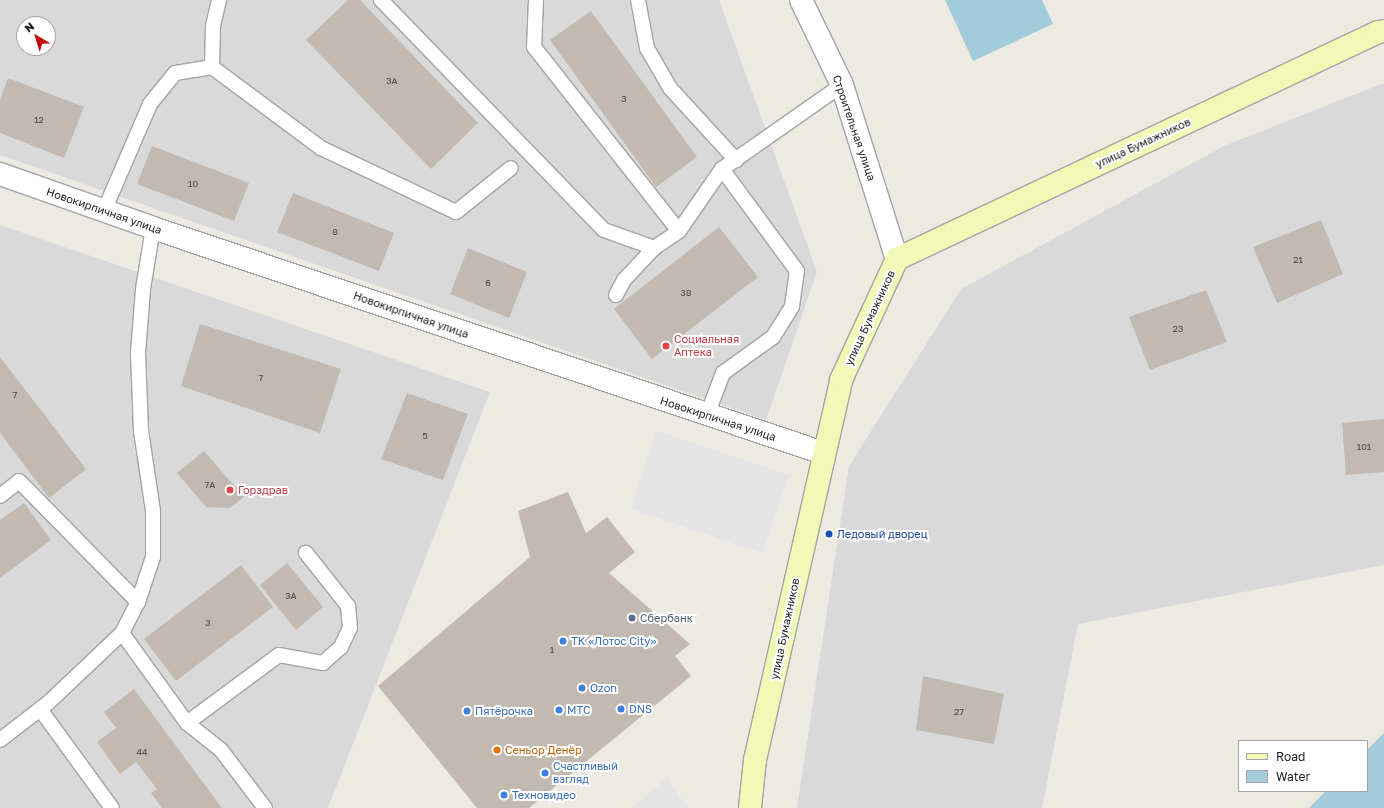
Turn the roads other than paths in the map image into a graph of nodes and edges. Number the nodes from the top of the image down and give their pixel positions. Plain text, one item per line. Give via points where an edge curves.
1 (219, 0) edge
2 (381, 0) edge
3 (536, 0) edge
4 (638, 0) edge
5 (801, 0) edge
6 (1384, 31) edge
7 (212, 67) junction
8 (842, 85) junction
9 (736, 160) junction
10 (511, 168) dead end
11 (722, 169) junction
12 (0, 174) edge
13 (104, 211) junction
14 (153, 228) junction
15 (679, 231) junction
16 (654, 248) junction
17 (897, 259) junction
18 (616, 295) dead end
19 (708, 415) junction
20 (823, 453) junction
21 (1, 494) edge
22 (306, 553) dead end
23 (138, 602) junction
24 (122, 633) junction
25 (40, 709) junction
26 (187, 723) junction
27 (0, 740) edge
28 (112, 808) edge
29 (265, 808) edge
30 (750, 808) edge

1 - 7 lane via 213,26
2 - 16 lane via 604,230
3 - 15 lane via 534,47
4 - 9 lane via 647,48 670,88
5 - 8 street, Строительная улица
6 - 17 street, улица Бумажников
7 - 10 lane via 321,148 456,212
7 - 13 lane via 175,73 150,104
8 - 9 lane
8 - 17 street, Строительная улица
9 - 11 lane
11 - 15 lane
11 - 19 lane via 797,271 792,306 773,337 722,373
12 - 13 street, Новокирпичная улица
13 - 14 street, Новокирпичная улица
14 - 19 street, Новокирпичная улица
14 - 23 lane via 143,288 138,353 141,431 153,511 153,557
15 - 16 lane
16 - 18 lane via 624,280
17 - 20 street, улица Бумажников via 841,380
19 - 20 street, Новокирпичная улица
20 - 30 street, улица Бумажников via 755,760
21 - 23 lane via 19,481
22 - 26 lane via 348,606 350,628 341,647 323,663 279,655
23 - 24 lane
24 - 25 lane
24 - 26 lane
25 - 27 lane
25 - 28 lane
26 - 29 lane via 221,750

